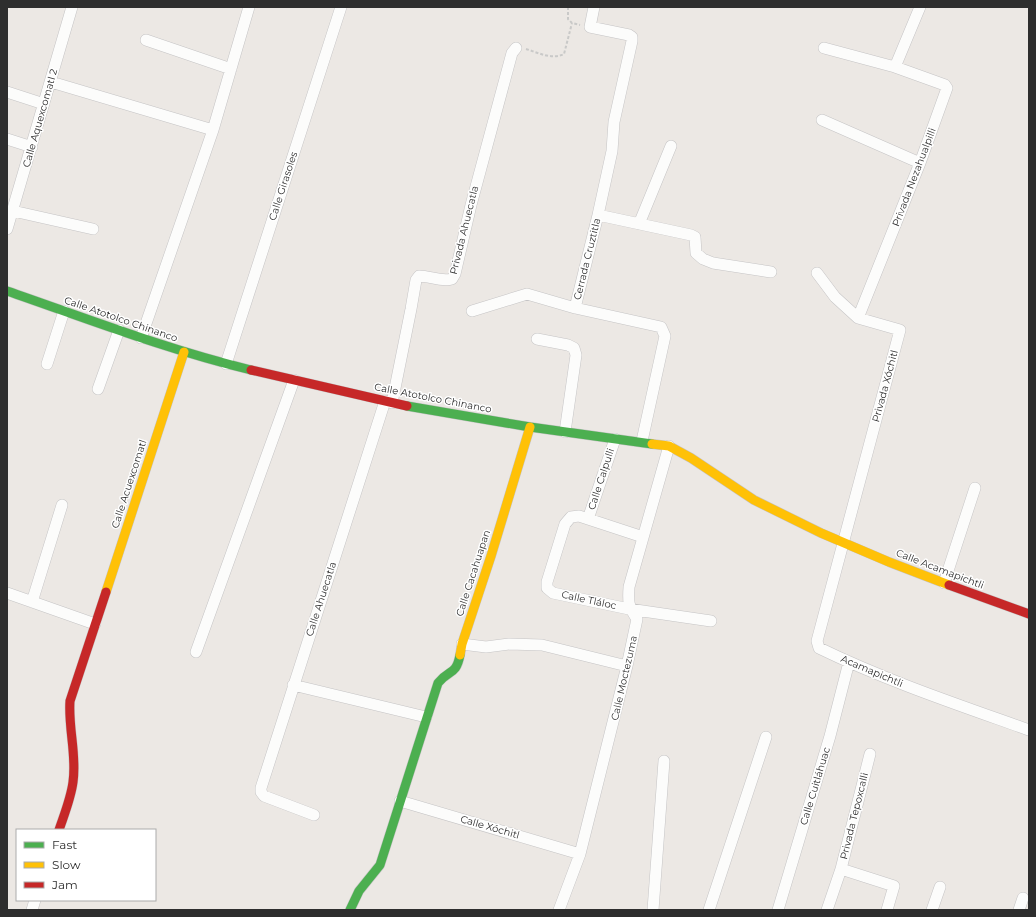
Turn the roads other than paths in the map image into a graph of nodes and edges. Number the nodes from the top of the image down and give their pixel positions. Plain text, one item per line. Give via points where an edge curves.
1 (72, 7) edge
2 (249, 7) edge
3 (341, 7) edge
4 (594, 7) edge
5 (920, 7) edge
6 (146, 40) dead end
7 (516, 48) road end
8 (824, 48) dead end
9 (895, 67) junction
10 (231, 69) junction
11 (51, 82) junction
12 (7, 92) edge
13 (44, 104) junction
14 (822, 120) dead end
15 (213, 130) junction
16 (7, 140) edge
17 (671, 146) dead end
18 (32, 147) junction
19 (920, 163) junction
20 (13, 211) junction
21 (598, 216) junction
22 (639, 224) junction
23 (7, 229) edge
24 (93, 229) dead end
25 (771, 272) dead end
26 (817, 273) dead end
27 (7, 291) edge
28 (575, 308) junction
29 (64, 311) junction
30 (472, 311) dead end
31 (858, 318) junction
32 (118, 330) junction
33 (141, 338) junction
34 (537, 339) dead end
35 (184, 352) junction
36 (47, 364) dead end
37 (226, 364) junction
38 (294, 380) junction
39 (98, 389) dead end
40 (388, 402) junction
41 (530, 427) junction
42 (565, 432) junction
43 (615, 439) junction
44 (642, 441) junction
45 (669, 446) junction
46 (975, 488) dead end
47 (62, 505) dead end
48 (588, 519) junction
49 (644, 537) junction
50 (843, 542) junction
51 (944, 583) junction
52 (7, 593) edge
53 (32, 602) junction
54 (629, 609) junction
55 (1029, 614) edge
56 (711, 621) dead end
57 (95, 624) junction
58 (462, 644) junction
59 (196, 652) dead end
60 (850, 662) junction
61 (627, 666) junction
62 (293, 684) junction
63 (426, 718) junction
64 (1029, 730) edge
65 (766, 738) dead end
66 (870, 754) dead end
67 (664, 761) dead end
68 (400, 801) junction
69 (314, 815) dead end
70 (58, 829) edge
71 (580, 854) junction
72 (841, 869) junction
73 (940, 887) dead end
74 (1023, 898) dead end
75 (350, 910) edge
76 (559, 910) edge
77 (653, 910) edge
78 (709, 910) edge
79 (778, 910) edge
80 (827, 910) edge
81 (887, 910) edge
82 (932, 910) edge
83 (1019, 910) edge

1 - 11 street, Calle Aquexcomatl 2
2 - 10 street
3 - 37 street, Calle Girasoles
4 - 21 street, Cerrada Cruztitla via 590,27 632,37
5 - 9 street
6 - 10 street
7 - 40 street, Privada Ahuecatla via 512,52 455,274 452,279 447,280 425,276 420,276 416,280
8 - 9 street, Privada Nezahualpilli
9 - 19 street, Privada Nezahualpilli via 945,85 947,88
10 - 15 street
11 - 13 street, Calle Aquexcomatl 2
11 - 15 street
12 - 13 street
13 - 18 street, Calle Aquexcomatl 2
14 - 19 street
15 - 33 street
16 - 18 street
17 - 22 street
18 - 20 street, Calle Aquexcomatl 2
19 - 31 street, Privada Nezahualpilli
20 - 23 street, Calle Aquexcomatl 2
20 - 24 street
21 - 22 street
21 - 28 street, Cerrada Cruztitla
22 - 25 street via 695,237 696,253 713,263
26 - 31 street, Privada Xóchitl via 835,297
27 - 29 street, Calle Atotolco Chinanco
28 - 30 street via 526,294
28 - 44 street, Cerrada Cruztitla via 661,328 665,336
29 - 32 street, Calle Atotolco Chinanco
29 - 36 street
31 - 50 street, Privada Xóchitl via 900,330
32 - 33 street, Calle Atotolco Chinanco
32 - 39 street
33 - 35 street, Calle Atotolco Chinanco
34 - 42 street via 574,348 576,356
35 - 37 street, Calle Atotolco Chinanco
35 - 57 street, Calle Acuexcomatl
37 - 38 street, Calle Atotolco Chinanco
38 - 40 street, Calle Atotolco Chinanco
38 - 59 street
40 - 41 street, Calle Atotolco Chinanco
40 - 62 street, Calle Ahuecatla
41 - 42 street, Calle Atotolco Chinanco
41 - 58 street, Calle Cacahuapan
42 - 43 street, Calle Atotolco Chinanco
43 - 44 street, Calle Atotolco Chinanco
43 - 48 street, Calle Calpulli
44 - 45 street, Calle Atotolco Chinanco
45 - 49 street, Calle Moctezuma
45 - 50 street, Calle Atotolco Chinanco via 753,499
46 - 51 street
47 - 53 street
48 - 49 street, Calle Tláloc
48 - 54 street, Calle Tláloc via 571,517 565,524 547,588 553,593
49 - 54 street, Calle Moctezuma via 629,587
50 - 51 street, Calle Acamapichtli
50 - 60 street, Acamapichtli via 817,641 819,648
51 - 55 street, Calle Acamapichtli
52 - 53 street
53 - 57 street
54 - 56 street, Calle Tláloc
54 - 61 street, Calle Moctezuma via 637,619
57 - 70 street, Calle Acuexcomatl via 70,701 73,783
58 - 61 street via 486,647 509,644 542,645
58 - 63 street, Calle Cacahuapan via 458,665 438,683
60 - 64 street, Acamapichtli
60 - 79 street, Calle Cuitláhuac
61 - 71 street, Calle Moctezuma
62 - 63 street
62 - 69 street, Calle Ahuecatla via 261,792 264,796
63 - 68 street
65 - 78 street
66 - 72 street, Privada Tepoxcalli
67 - 77 street
68 - 71 street, Calle Xóchitl
68 - 75 street via 380,865 359,891
71 - 76 street, Calle Moctezuma
72 - 80 street
72 - 81 street, Privada Tepoxcalli via 894,886
73 - 82 street
74 - 83 street

